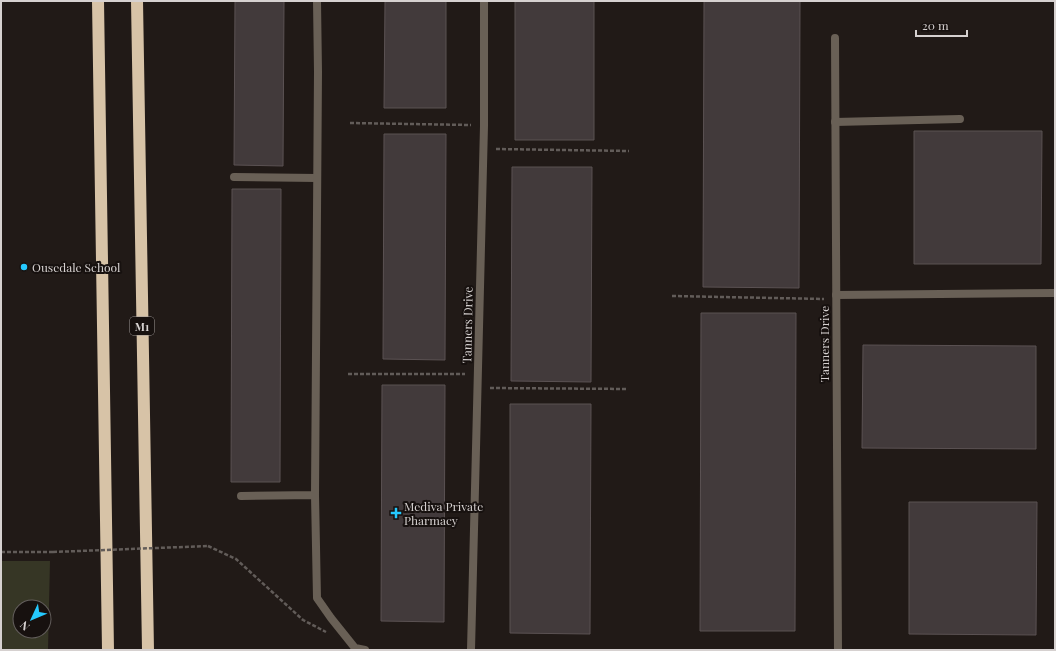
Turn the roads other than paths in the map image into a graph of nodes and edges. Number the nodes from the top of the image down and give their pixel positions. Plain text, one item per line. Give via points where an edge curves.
1 (98, 1) edge
2 (137, 1) edge
3 (317, 1) edge
4 (484, 1) edge
5 (835, 38) dead end
6 (960, 119) dead end
7 (835, 122) junction
8 (234, 177) dead end
9 (317, 178) junction
10 (1055, 293) edge
11 (836, 297) junction
12 (315, 495) junction
13 (241, 496) dead end
14 (108, 650) edge
15 (148, 650) edge
16 (365, 650) edge
17 (471, 650) edge
18 (838, 650) edge

1 - 14 highway
2 - 15 highway, M1
3 - 9 street
4 - 17 street, Tanners Drive via 484,126
5 - 7 street, Tanners Drive
6 - 7 street
7 - 11 street, Tanners Drive
8 - 9 street
9 - 12 street
10 - 11 street
11 - 18 street, Tanners Drive
12 - 13 street
12 - 16 street via 317,598 355,648

